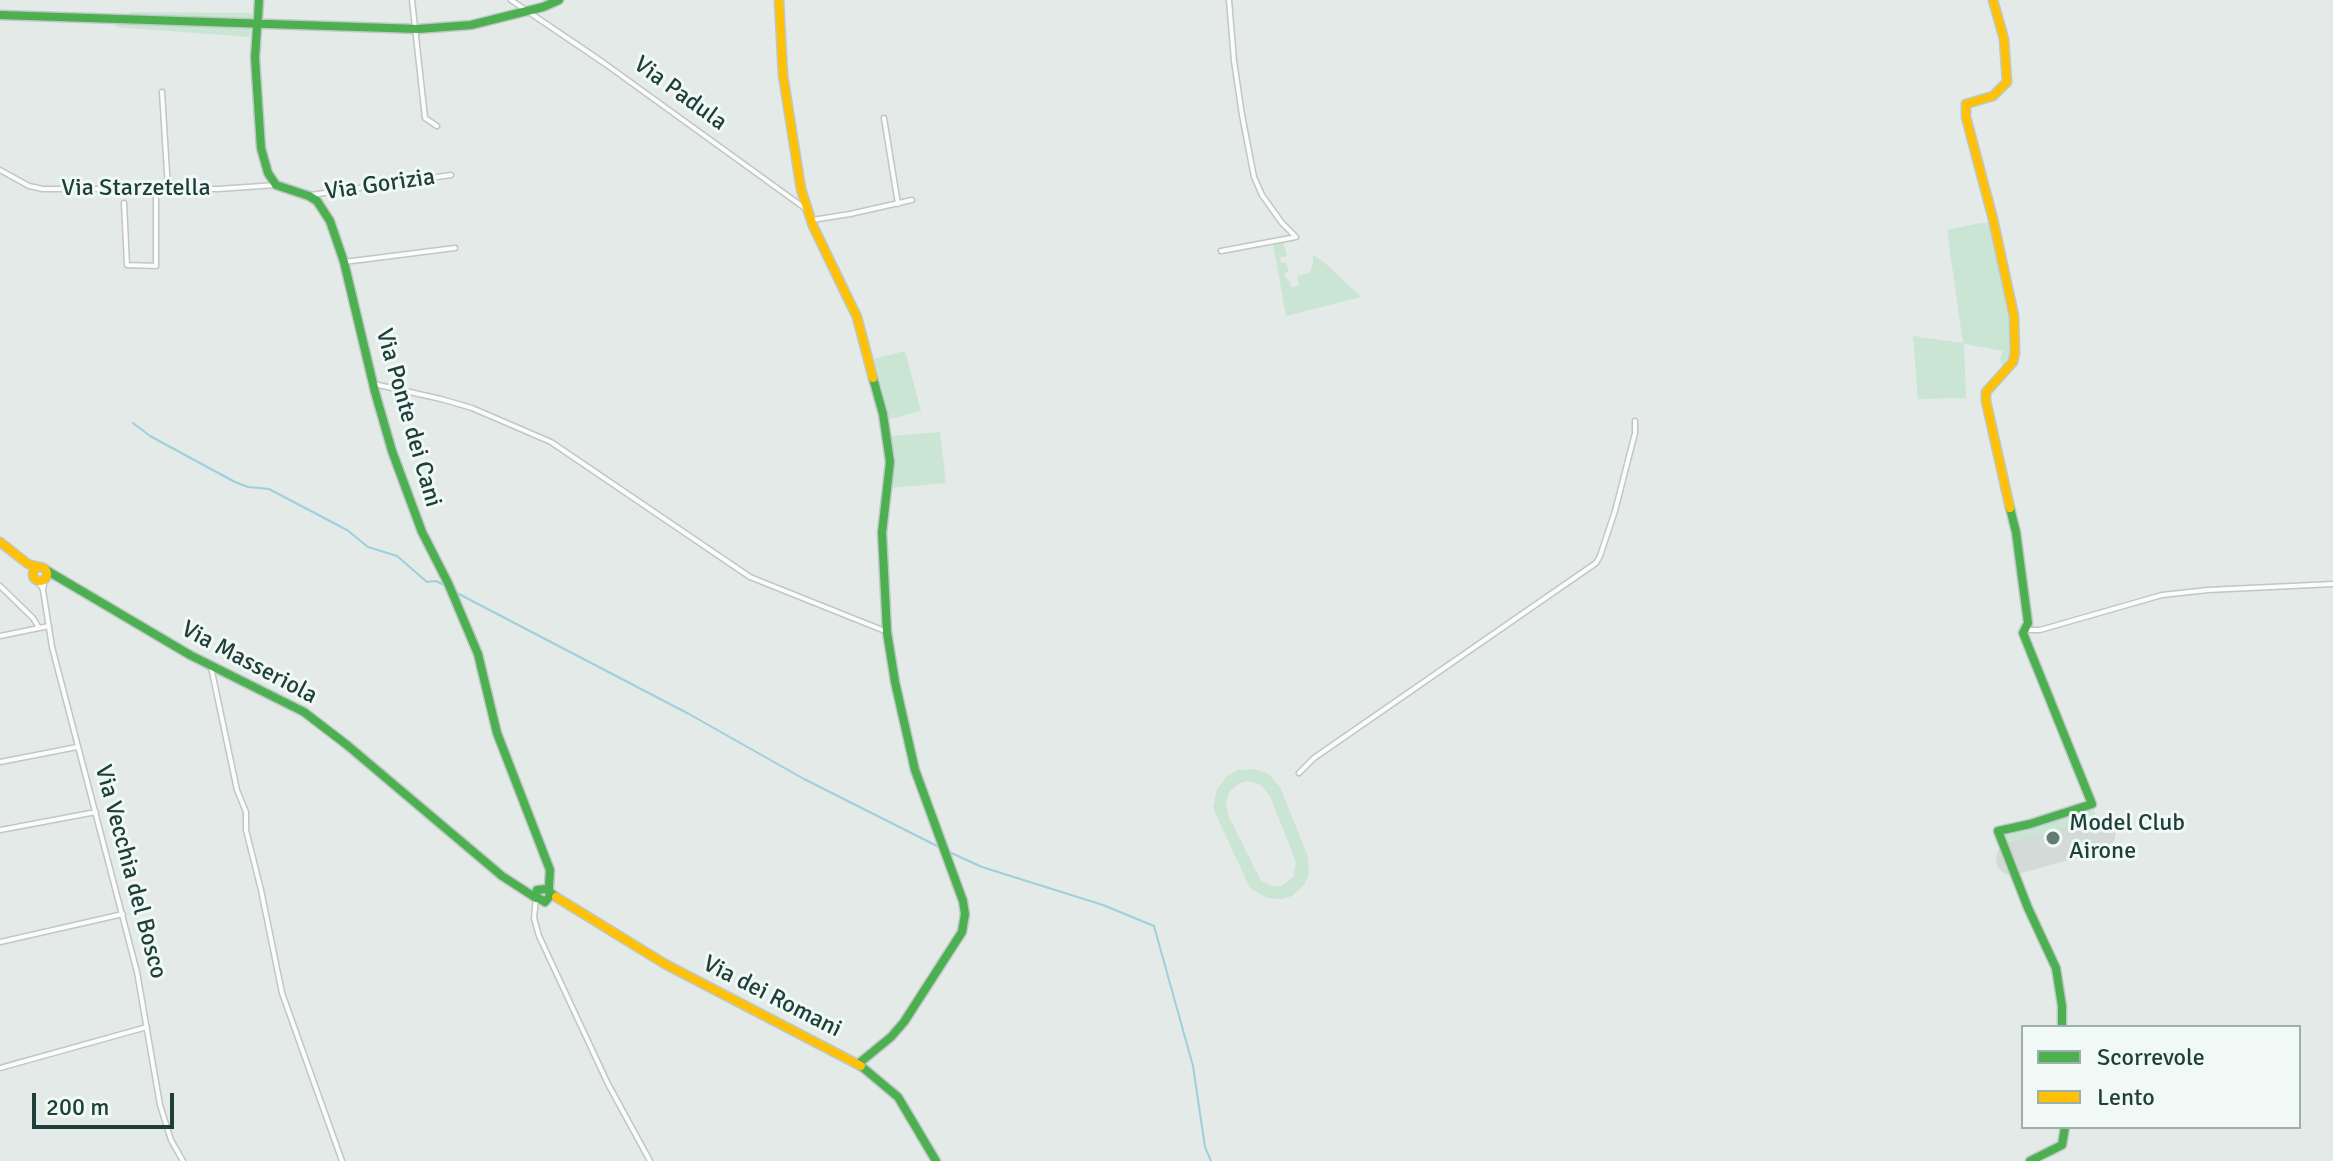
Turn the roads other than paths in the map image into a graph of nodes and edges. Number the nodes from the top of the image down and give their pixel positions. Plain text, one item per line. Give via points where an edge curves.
1 (259, 0) edge
2 (412, 0) edge
3 (511, 0) edge
4 (559, 0) edge
5 (779, 0) edge
6 (1229, 0) edge
7 (1993, 0) edge
8 (528, 11) junction
9 (0, 15) edge
10 (415, 29) junction
11 (162, 92) dead end
12 (884, 118) dead end
13 (437, 126) dead end
14 (0, 170) edge
15 (451, 175) dead end
16 (276, 185) junction
17 (124, 189) junction
18 (156, 189) junction
19 (168, 189) junction
20 (309, 196) junction
21 (912, 200) dead end
22 (898, 204) junction
23 (807, 210) junction
24 (811, 220) junction
25 (455, 248) dead end
26 (1221, 251) dead end
27 (344, 262) junction
28 (374, 384) junction
29 (1635, 421) dead end
30 (0, 542) edge
31 (41, 575) junction
32 (2333, 584) edge
33 (0, 586) edge
34 (49, 626) junction
35 (2027, 627) junction
36 (39, 628) junction
37 (887, 632) junction
38 (0, 636) edge
39 (211, 667) junction
40 (77, 747) junction
41 (0, 762) edge
42 (1299, 773) dead end
43 (96, 812) junction
44 (0, 830) edge
45 (543, 893) junction
46 (123, 914) junction
47 (0, 942) edge
48 (2062, 1025) edge
49 (147, 1027) junction
50 (858, 1064) junction
51 (0, 1068) edge
52 (2065, 1129) edge
53 (183, 1161) edge
54 (342, 1161) edge
55 (650, 1161) edge
56 (936, 1161) edge
57 (2030, 1161) edge

1 - 16 main road via 255,58 261,148
2 - 10 street
3 - 8 street, Via Padula
4 - 8 main road
5 - 23 main road via 783,75
6 - 26 street via 1254,177 1296,237
7 - 35 main road via 2004,39 2007,82 1993,96 1966,104 1966,117 2014,316 2014,358 1986,392 1986,401 2016,532
8 - 10 main road via 471,25
8 - 23 street, Via Padula
9 - 10 main road
10 - 13 street via 425,118
11 - 19 street
12 - 22 street
14 - 17 street, Via Starzetella via 43,189
15 - 20 street, Via Gorizia
16 - 19 street, Via Starzetella
16 - 20 main road
17 - 18 street, Via Starzetella
17 - 18 street via 127,265 156,266
18 - 19 street, Via Starzetella
20 - 27 main road, Via Ponte dei Cani via 325,212
21 - 22 street
22 - 24 street
23 - 24 main road
24 - 37 main road via 857,317 883,414 890,462 882,533
25 - 27 street
27 - 28 main road, Via Ponte dei Cani
28 - 37 street via 472,408 551,442 741,572
28 - 45 main road, Via Ponte dei Cani via 392,451 478,654 497,733 550,870
29 - 42 street via 1615,511 1596,563
30 - 31 main road
31 - 34 street, Via Vecchia del Bosco
31 - 39 main road, Via Masseriola via 56,577
32 - 35 street via 2162,595 2040,630
33 - 36 street
34 - 36 street
34 - 40 street, Via Vecchia del Bosco
35 - 48 main road via 2023,633 2092,804 1998,831 2056,968
36 - 38 street
37 - 50 main road via 915,770 965,914 962,932 904,1022
39 - 45 main road, Via Masseriola via 304,712 502,876 524,890
39 - 54 street via 282,993
40 - 41 street
40 - 43 street, Via Vecchia del Bosco
43 - 44 street
43 - 46 street, Via Vecchia del Bosco
45 - 50 main road, Via dei Romani via 674,969
45 - 55 street via 536,908 539,936
46 - 47 street
46 - 49 street, Via Vecchia del Bosco
49 - 51 street
49 - 53 street, Via Vecchia del Bosco via 165,1122
50 - 56 main road, Via dei Romani via 898,1097
52 - 57 main road via 2062,1145

